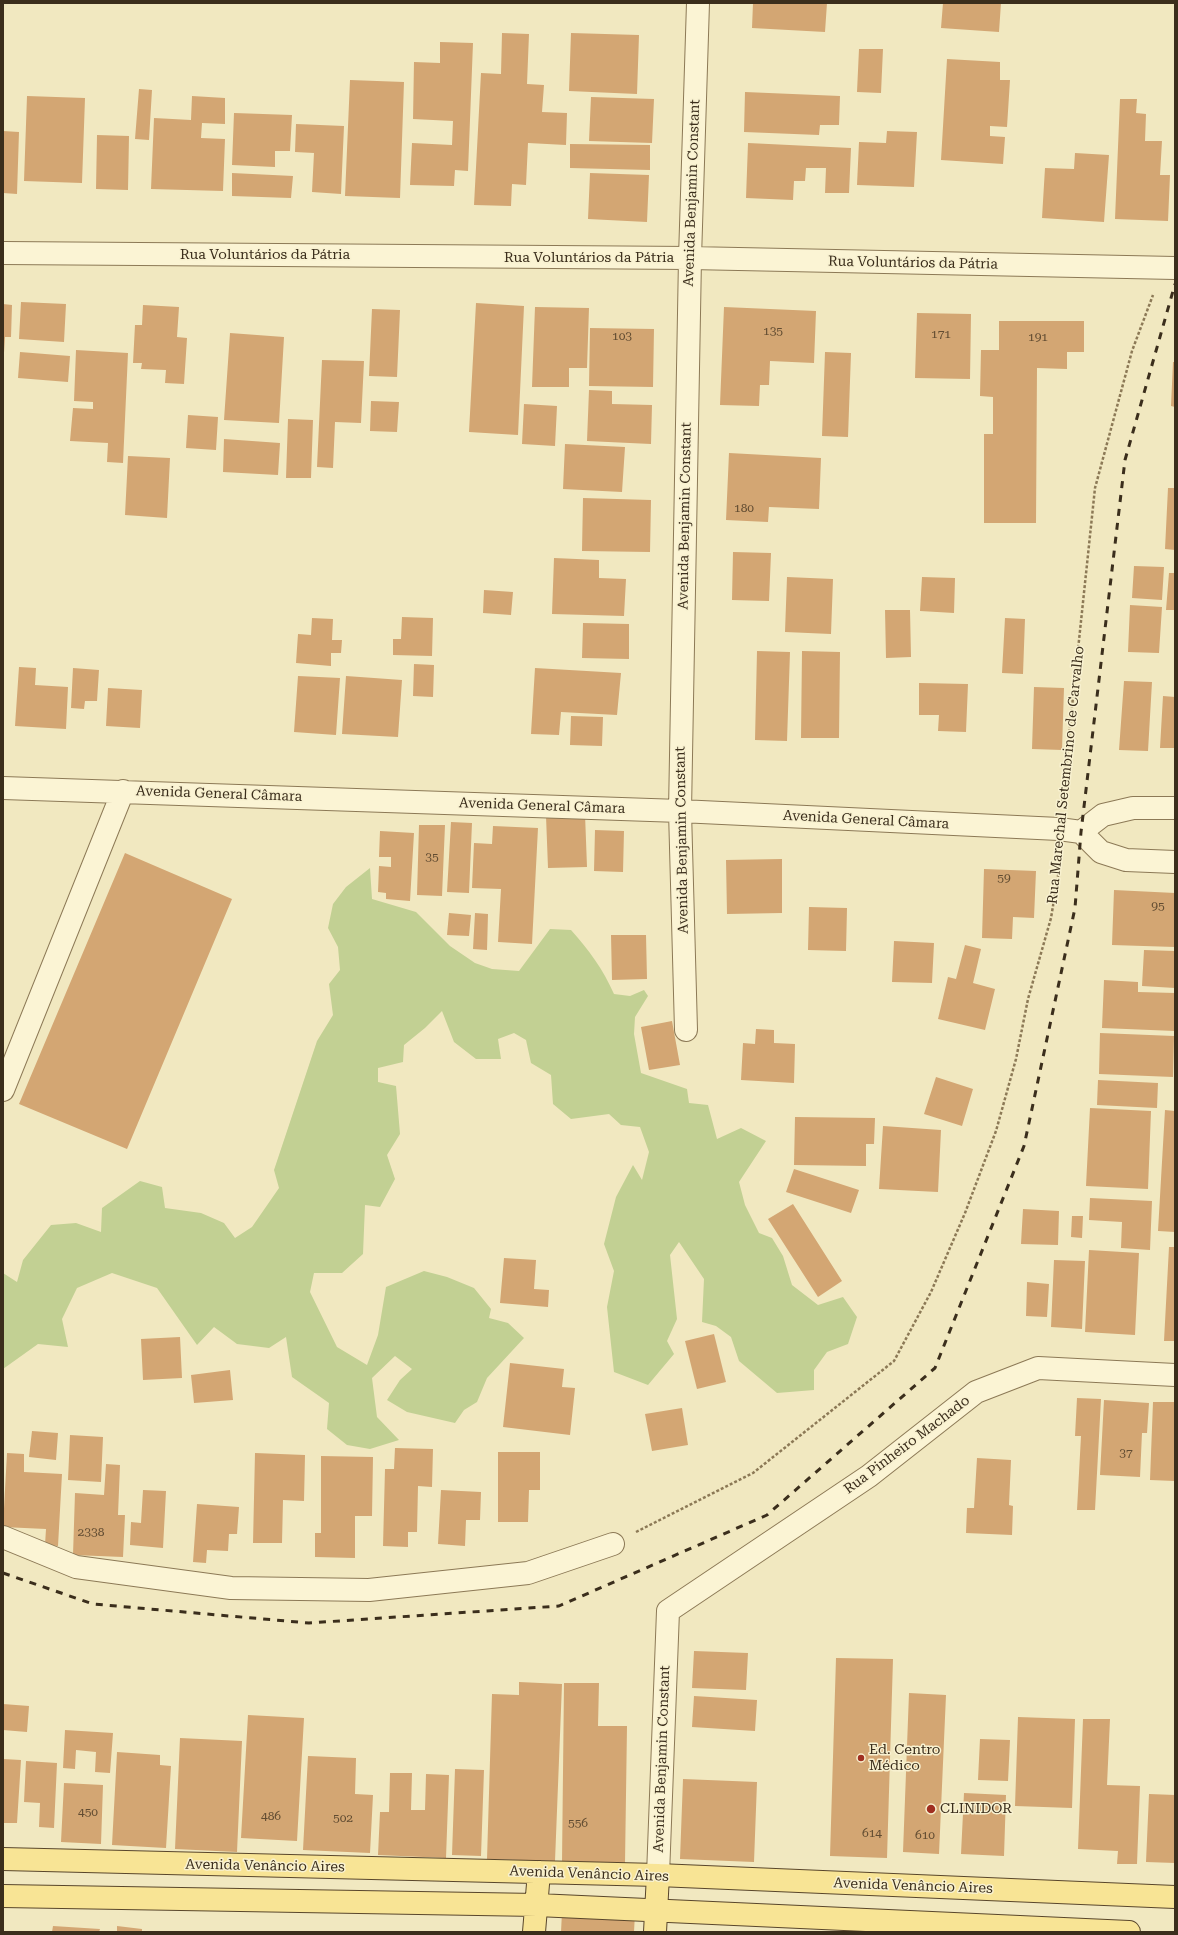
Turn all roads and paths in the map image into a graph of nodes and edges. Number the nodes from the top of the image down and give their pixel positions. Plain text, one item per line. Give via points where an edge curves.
1 (698, 3) edge
2 (3, 253) edge
3 (690, 258) junction
4 (1169, 268) edge
5 (3, 788) edge
6 (123, 791) junction
7 (1175, 808) edge
8 (680, 811) junction
9 (1059, 829) junction
10 (1081, 832) junction
11 (1175, 862) edge
12 (686, 1030) dead end
13 (3, 1090) edge
14 (1175, 1375) edge
15 (3, 1538) edge
16 (613, 1544) joint
17 (668, 1611) joint
18 (3, 1859) edge
19 (229, 1865) junction
20 (539, 1872) junction
21 (658, 1876) junction
22 (3, 1896) edge
23 (1175, 1897) edge
24 (228, 1900) junction
25 (536, 1905) junction
26 (656, 1922) edge
27 (534, 1932) edge
28 (1129, 1932) edge

1 - 3 street, Avenida Benjamin Constant
2 - 3 street, Rua Voluntários da Pátria
3 - 4 street, Rua Voluntários da Pátria
3 - 8 street, Avenida Benjamin Constant
4 - 9 path, Rua Marechal Setembrino de Carvalho via 1132,351 1095,488
5 - 6 street, Avenida General Câmara
6 - 8 street, Avenida General Câmara
6 - 13 street
7 - 10 street via 1133,808 1103,815
8 - 9 street, Avenida General Câmara
8 - 12 street, Avenida Benjamin Constant
9 - 10 street, Avenida General Câmara
9 - 16 path, Rua Marechal Setembrino de Carvalho via 1059,870 1051,918 1028,999 1016,1059 996,1131 965,1214 931,1292 894,1361 753,1473
10 - 11 street via 1101,852 1126,860
14 - 17 street, Rua Pinheiro Machado via 1038,1368 976,1392 869,1476
15 - 16 street via 76,1567 231,1588 369,1590 528,1573
17 - 21 street, Avenida Benjamin Constant
18 - 19 main road, Avenida Venâncio Aires
19 - 20 main road, Avenida Venâncio Aires
19 - 24 main road
20 - 21 main road, Avenida Venâncio Aires
20 - 25 main road
21 - 23 main road, Avenida Venâncio Aires
21 - 26 main road, Avenida Benjamin Constant
22 - 24 main road
24 - 25 main road
25 - 26 main road
25 - 27 main road
26 - 28 main road

